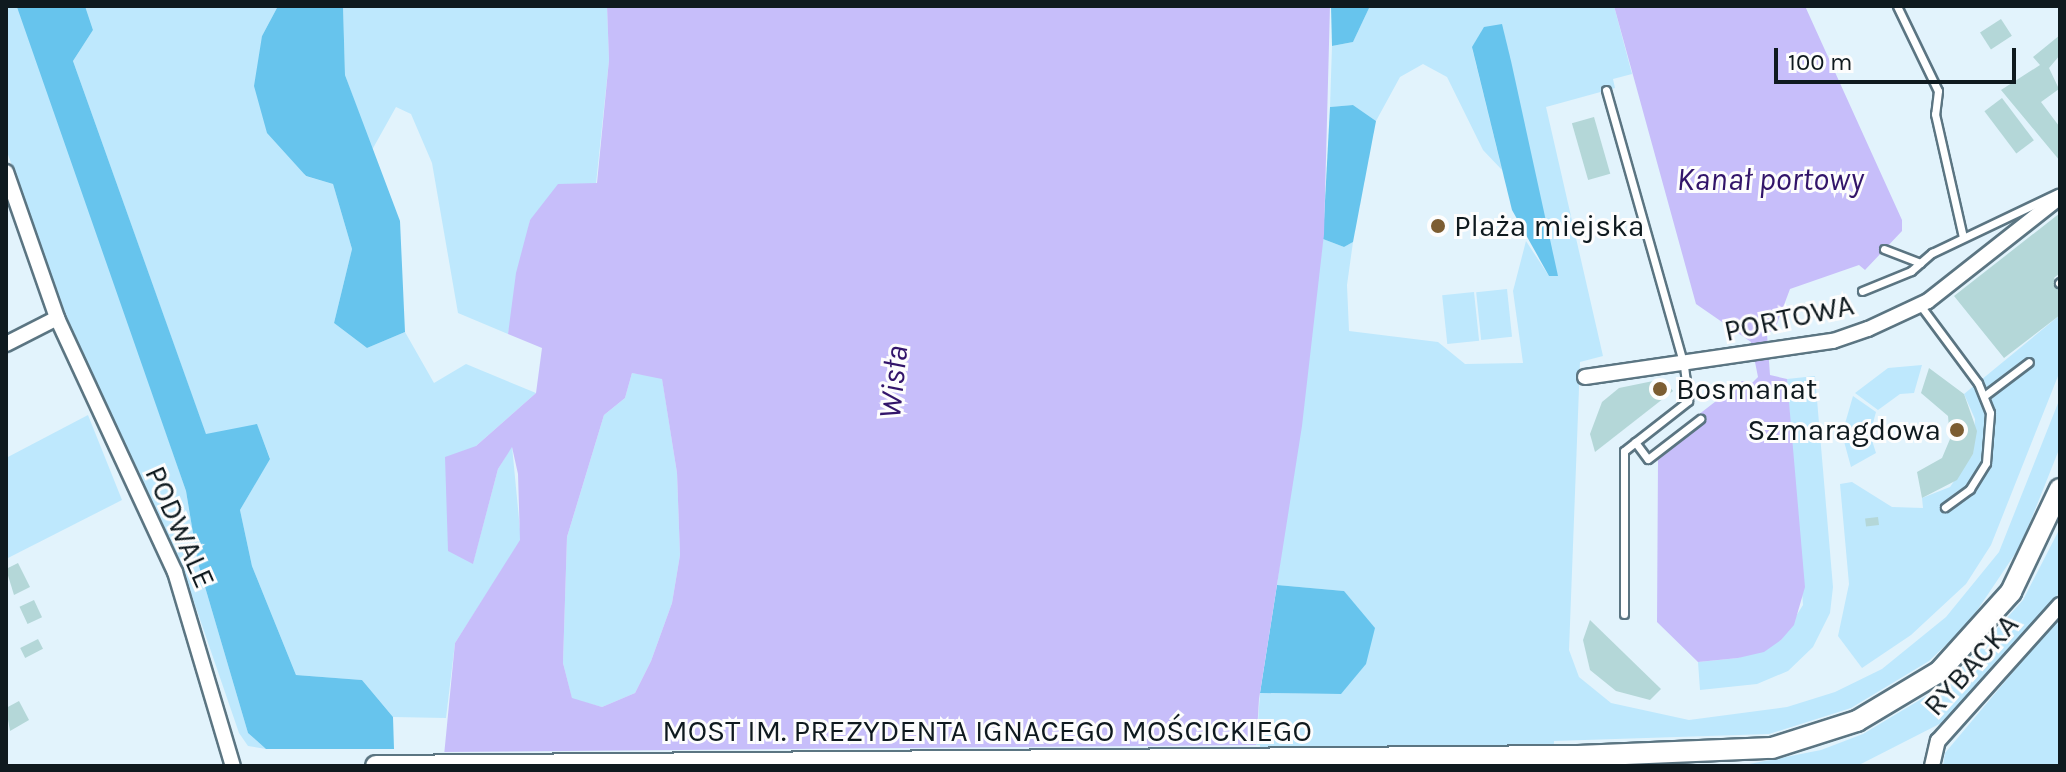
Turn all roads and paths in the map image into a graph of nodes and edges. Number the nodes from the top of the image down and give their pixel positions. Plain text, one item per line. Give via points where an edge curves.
1 (1897, 6) edge
2 (1606, 90) dead end
3 (7, 175) edge
4 (2060, 194) edge
5 (1963, 237) junction
6 (1884, 249) dead end
7 (1920, 263) junction
8 (1862, 291) dead end
9 (1920, 305) junction
10 (57, 318) junction
11 (6, 344) edge
12 (2029, 362) dead end
13 (1684, 366) junction
14 (1585, 377) dead end
15 (1984, 396) junction
16 (1700, 419) dead end
17 (1635, 442) junction
18 (2060, 489) edge
19 (1945, 507) dead end
20 (2060, 605) edge
21 (1624, 614) dead end
22 (233, 766) edge
23 (376, 766) edge
24 (397, 766) edge
25 (1932, 766) edge

1 - 5 lane via 1938,91 1935,114
2 - 13 lane
3 - 10 street, PODWALE
4 - 5 lane
4 - 9 street, PORTOWA
5 - 7 lane
6 - 7 lane
7 - 8 lane
9 - 13 street, PORTOWA via 1833,341
9 - 15 lane
10 - 11 street
10 - 22 street, PODWALE via 175,572
12 - 15 lane
13 - 14 street, PORTOWA
13 - 17 lane via 1688,401
15 - 19 lane via 1992,431 1986,463 1970,489
16 - 17 lane via 1648,459
17 - 21 lane via 1624,451
18 - 24 main road, MOST IM. PREZYDENTA IGNACEGO MOŚCICKIEGO via 2011,592 1939,672 1899,700 1817,737 1772,748 1578,756
20 - 25 street, RYBACKA via 1938,741
23 - 24 main road, MOST IM. PREZYDENTA IGNACEGO MOŚCICKIEGO

